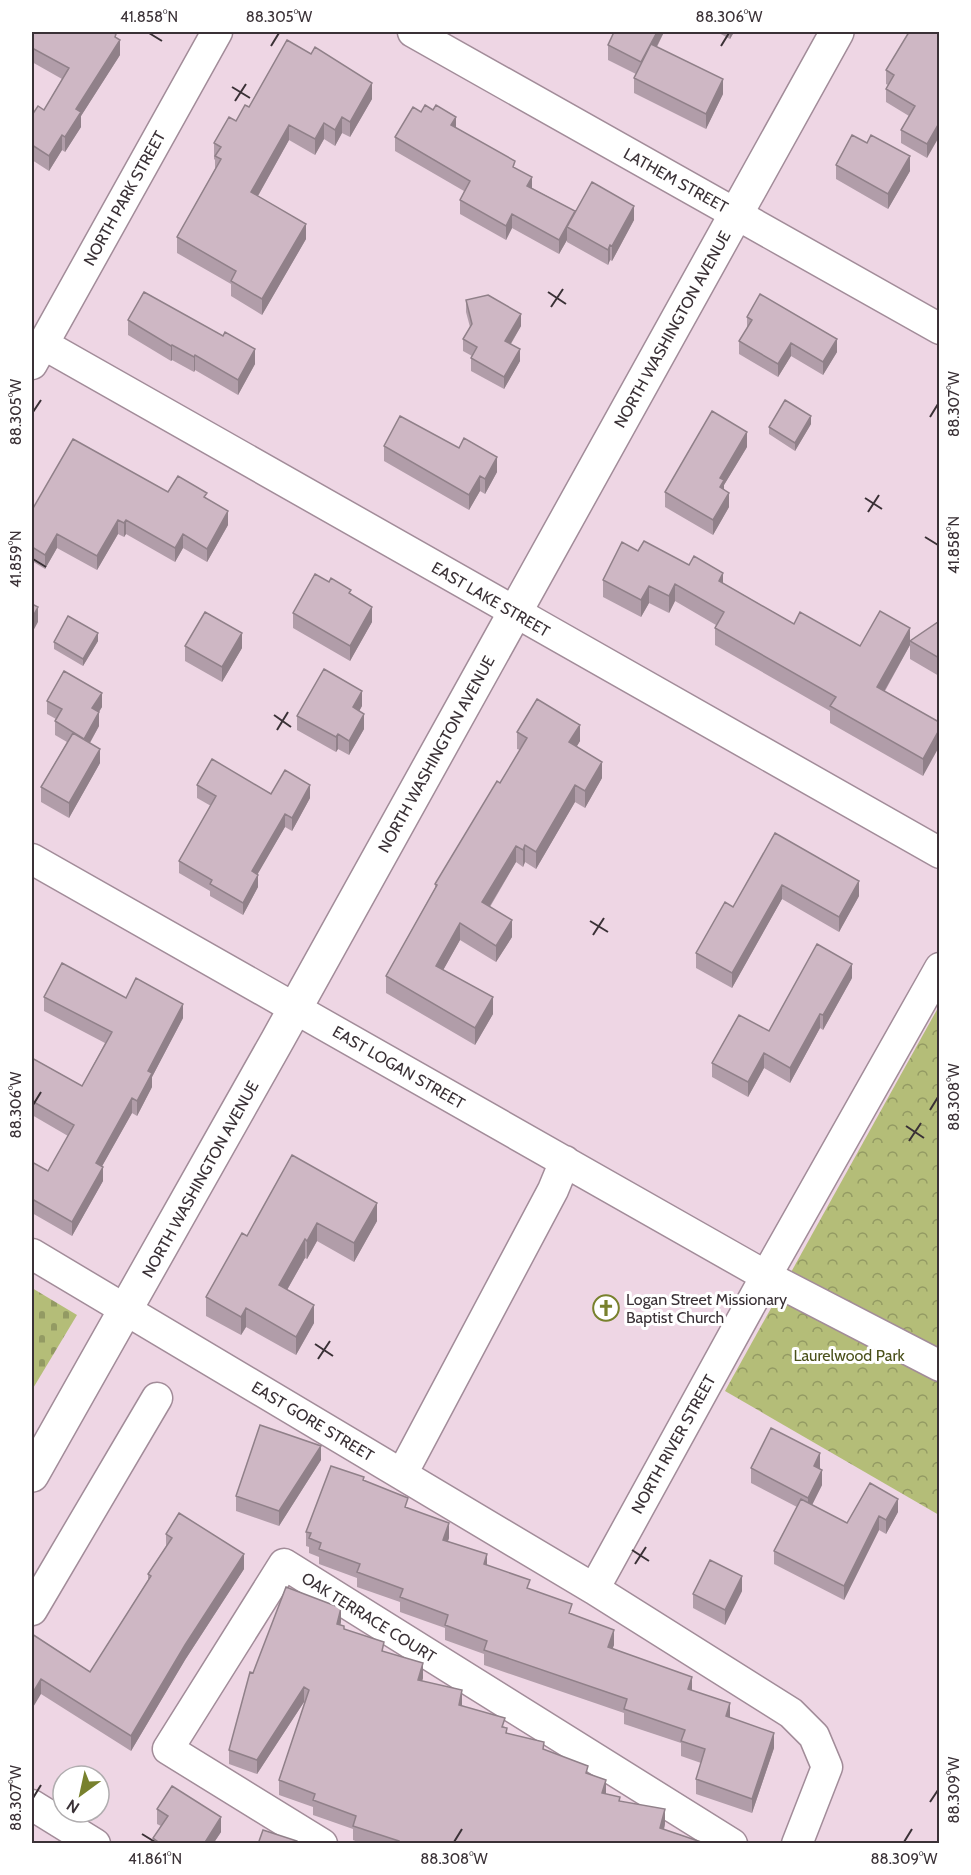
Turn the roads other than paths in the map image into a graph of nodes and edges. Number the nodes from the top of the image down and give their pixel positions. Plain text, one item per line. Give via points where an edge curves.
1 (217, 32) edge
2 (413, 32) edge
3 (837, 32) edge
4 (736, 214) junction
5 (939, 329) edge
6 (37, 354) edge
7 (514, 612) junction
8 (939, 853) edge
9 (32, 859) edge
10 (939, 968) edge
11 (296, 1008) junction
12 (565, 1161) junction
13 (32, 1254) edge
14 (766, 1276) junction
15 (126, 1310) junction
16 (939, 1366) edge
17 (158, 1398) dead end
18 (32, 1474) edge
19 (402, 1474) junction
20 (594, 1589) junction
21 (32, 1610) edge
22 (32, 1805) edge
23 (95, 1844) edge
24 (322, 1844) edge
25 (732, 1844) edge
26 (797, 1844) edge

1 - 6 street, NORTH PARK STREET
2 - 4 street, LATHEM STREET
3 - 4 main road, NORTH WASHINGTON AVENUE
4 - 5 street, LATHEM STREET
4 - 7 main road, NORTH WASHINGTON AVENUE
6 - 7 street, EAST LAKE STREET
7 - 8 street, EAST LAKE STREET
7 - 11 main road, NORTH WASHINGTON AVENUE
9 - 11 street, EAST LOGAN STREET
10 - 14 street, NORTH RIVER STREET
11 - 12 street, EAST LOGAN STREET
11 - 15 main road, NORTH WASHINGTON AVENUE
12 - 14 street, EAST LOGAN STREET
12 - 19 street via 554,1190
13 - 15 street, EAST GORE STREET
14 - 16 street, EAST LOGAN STREET
14 - 20 street, NORTH RIVER STREET
15 - 18 main road, NORTH WASHINGTON AVENUE
15 - 19 street, EAST GORE STREET
17 - 21 street
19 - 20 street, EAST GORE STREET
20 - 26 street via 791,1713 814,1736 827,1767
22 - 23 street
24 - 25 street, OAK TERRACE COURT via 168,1749 284,1564

